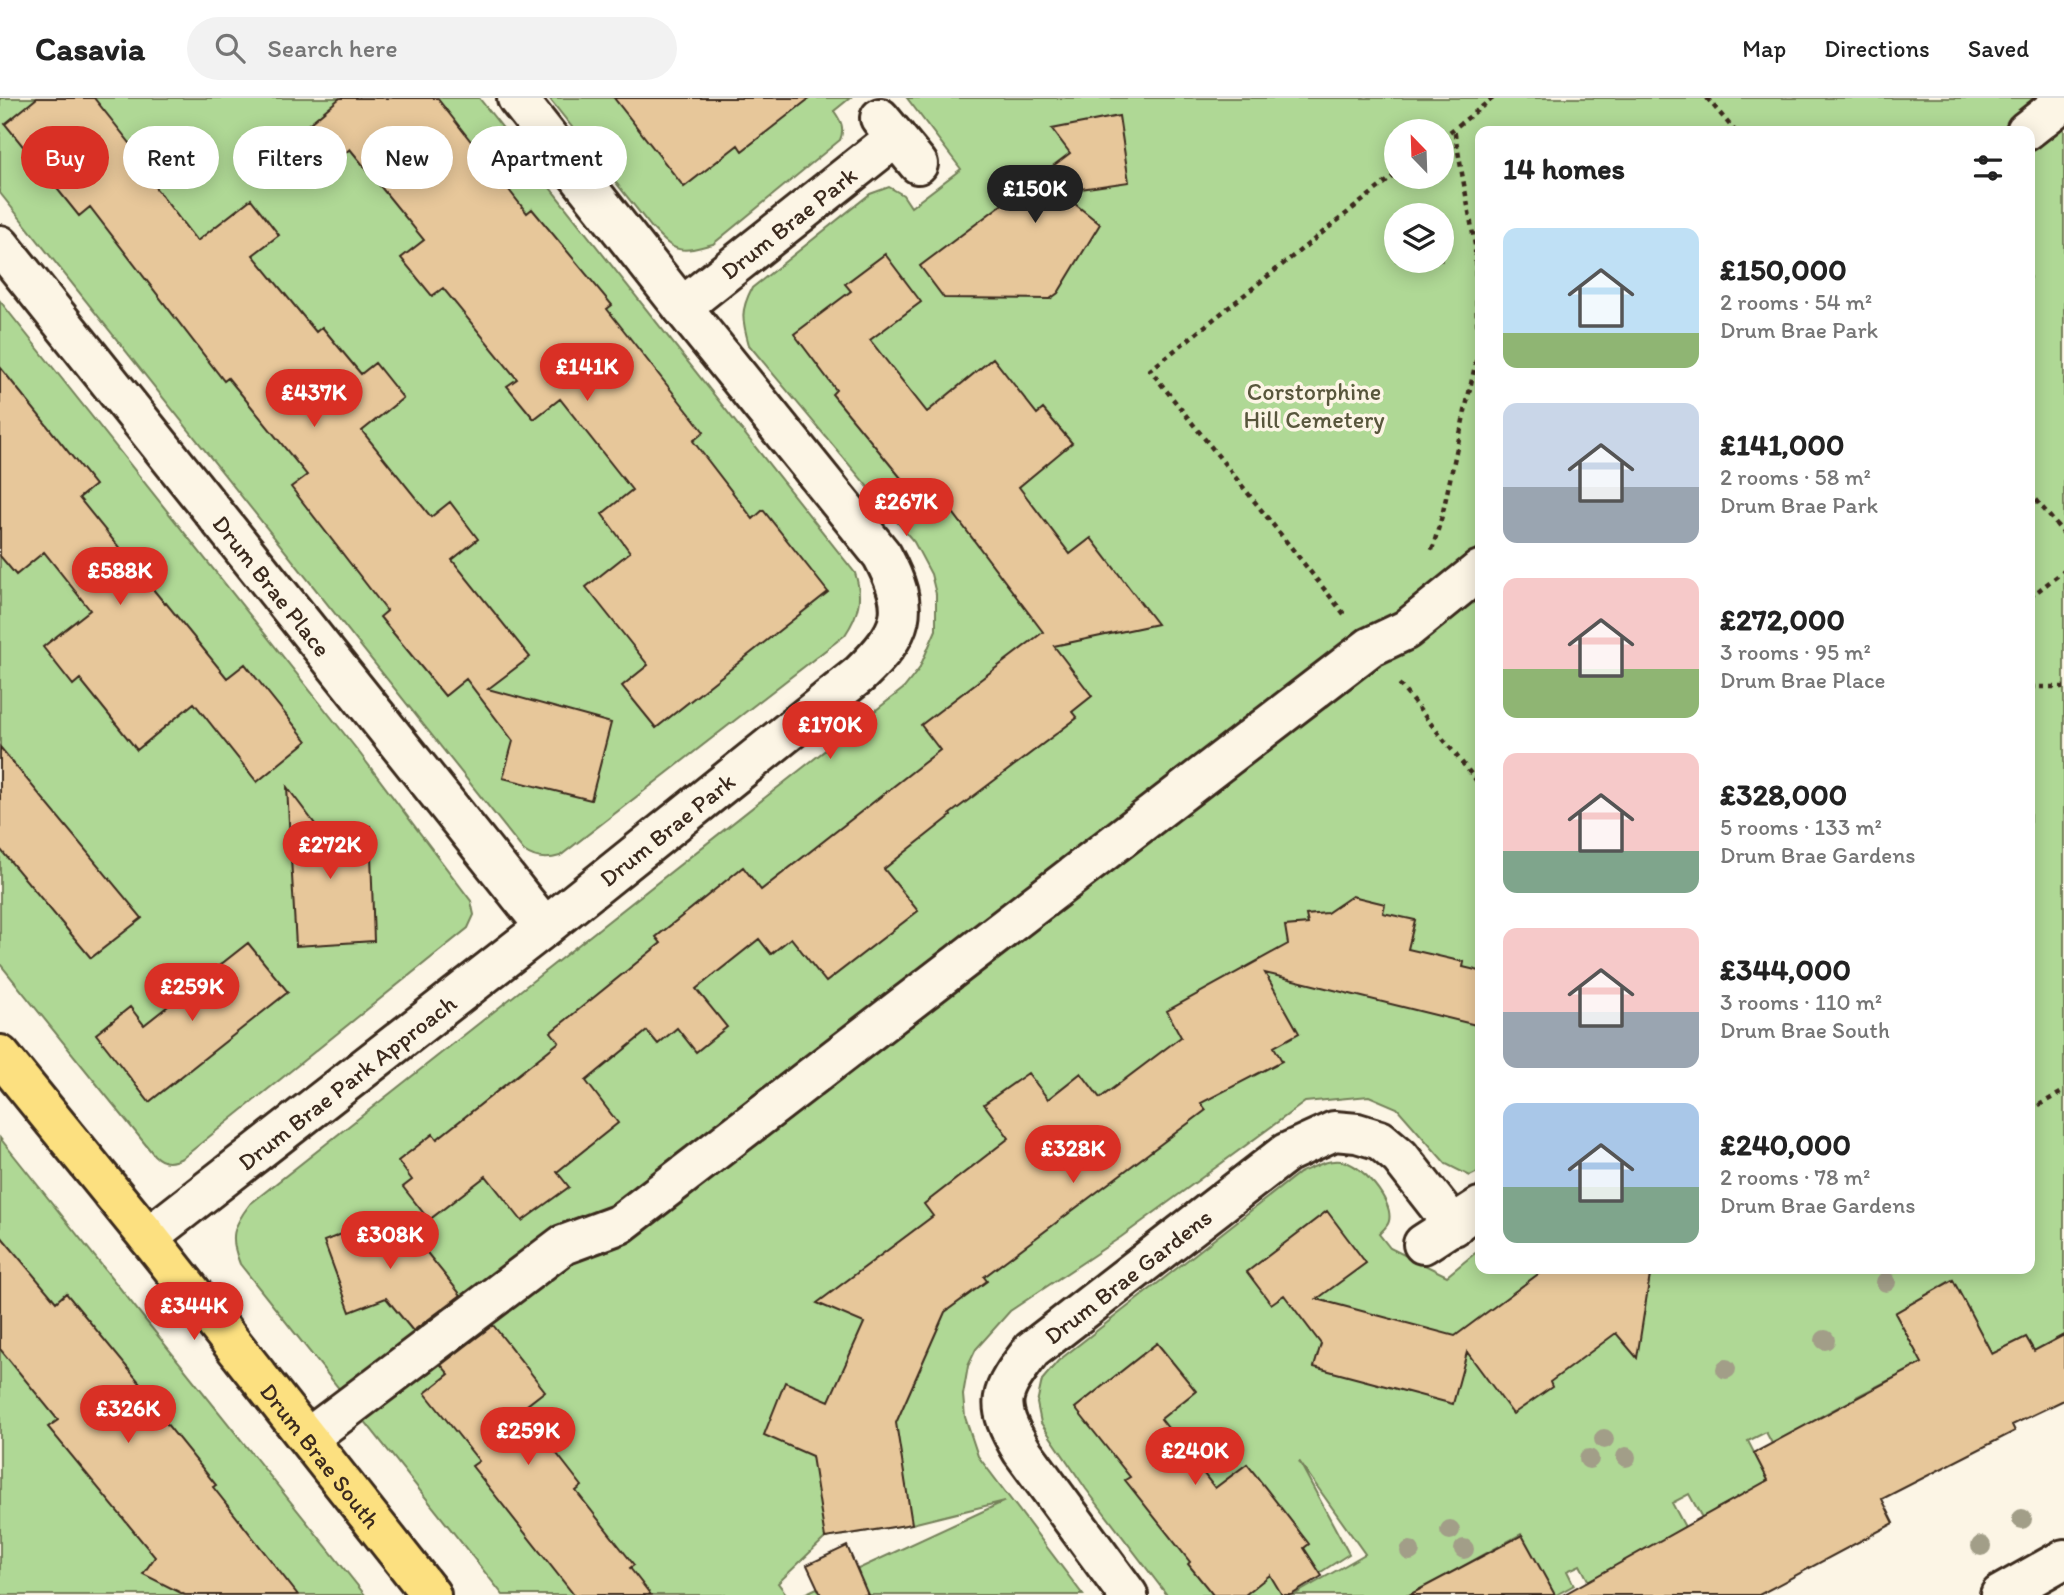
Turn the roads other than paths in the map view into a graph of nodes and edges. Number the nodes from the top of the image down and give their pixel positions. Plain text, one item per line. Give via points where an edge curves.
1 (517, 98) edge
2 (2064, 101) edge
3 (2032, 126) edge
4 (897, 139) dead end
5 (0, 245) edge
6 (682, 307) junction
7 (1475, 574) edge
8 (544, 927) junction
9 (0, 1055) edge
10 (1452, 1226) edge
11 (148, 1237) junction
12 (308, 1438) junction
13 (2064, 1559) edge
14 (430, 1595) edge
15 (1128, 1595) edge
16 (2000, 1595) edge

1 - 6 street, Drum Brae Park
2 - 3 street
4 - 6 street, Drum Brae Park
5 - 8 street, Drum Brae Place
6 - 8 street, Drum Brae Park via 882,555 901,602 899,621 886,649 860,674
7 - 12 street via 1406,630 1370,647 620,1224 563,1245
8 - 11 street, Drum Brae Park Approach
9 - 11 main road, Drum Brae South
10 - 15 street, Drum Brae Gardens via 1400,1157 1380,1140 1334,1131 1286,1153 1032,1350 1004,1392 1002,1412 1022,1451
11 - 12 main road, Drum Brae South
12 - 14 main road, Drum Brae South
13 - 16 street

